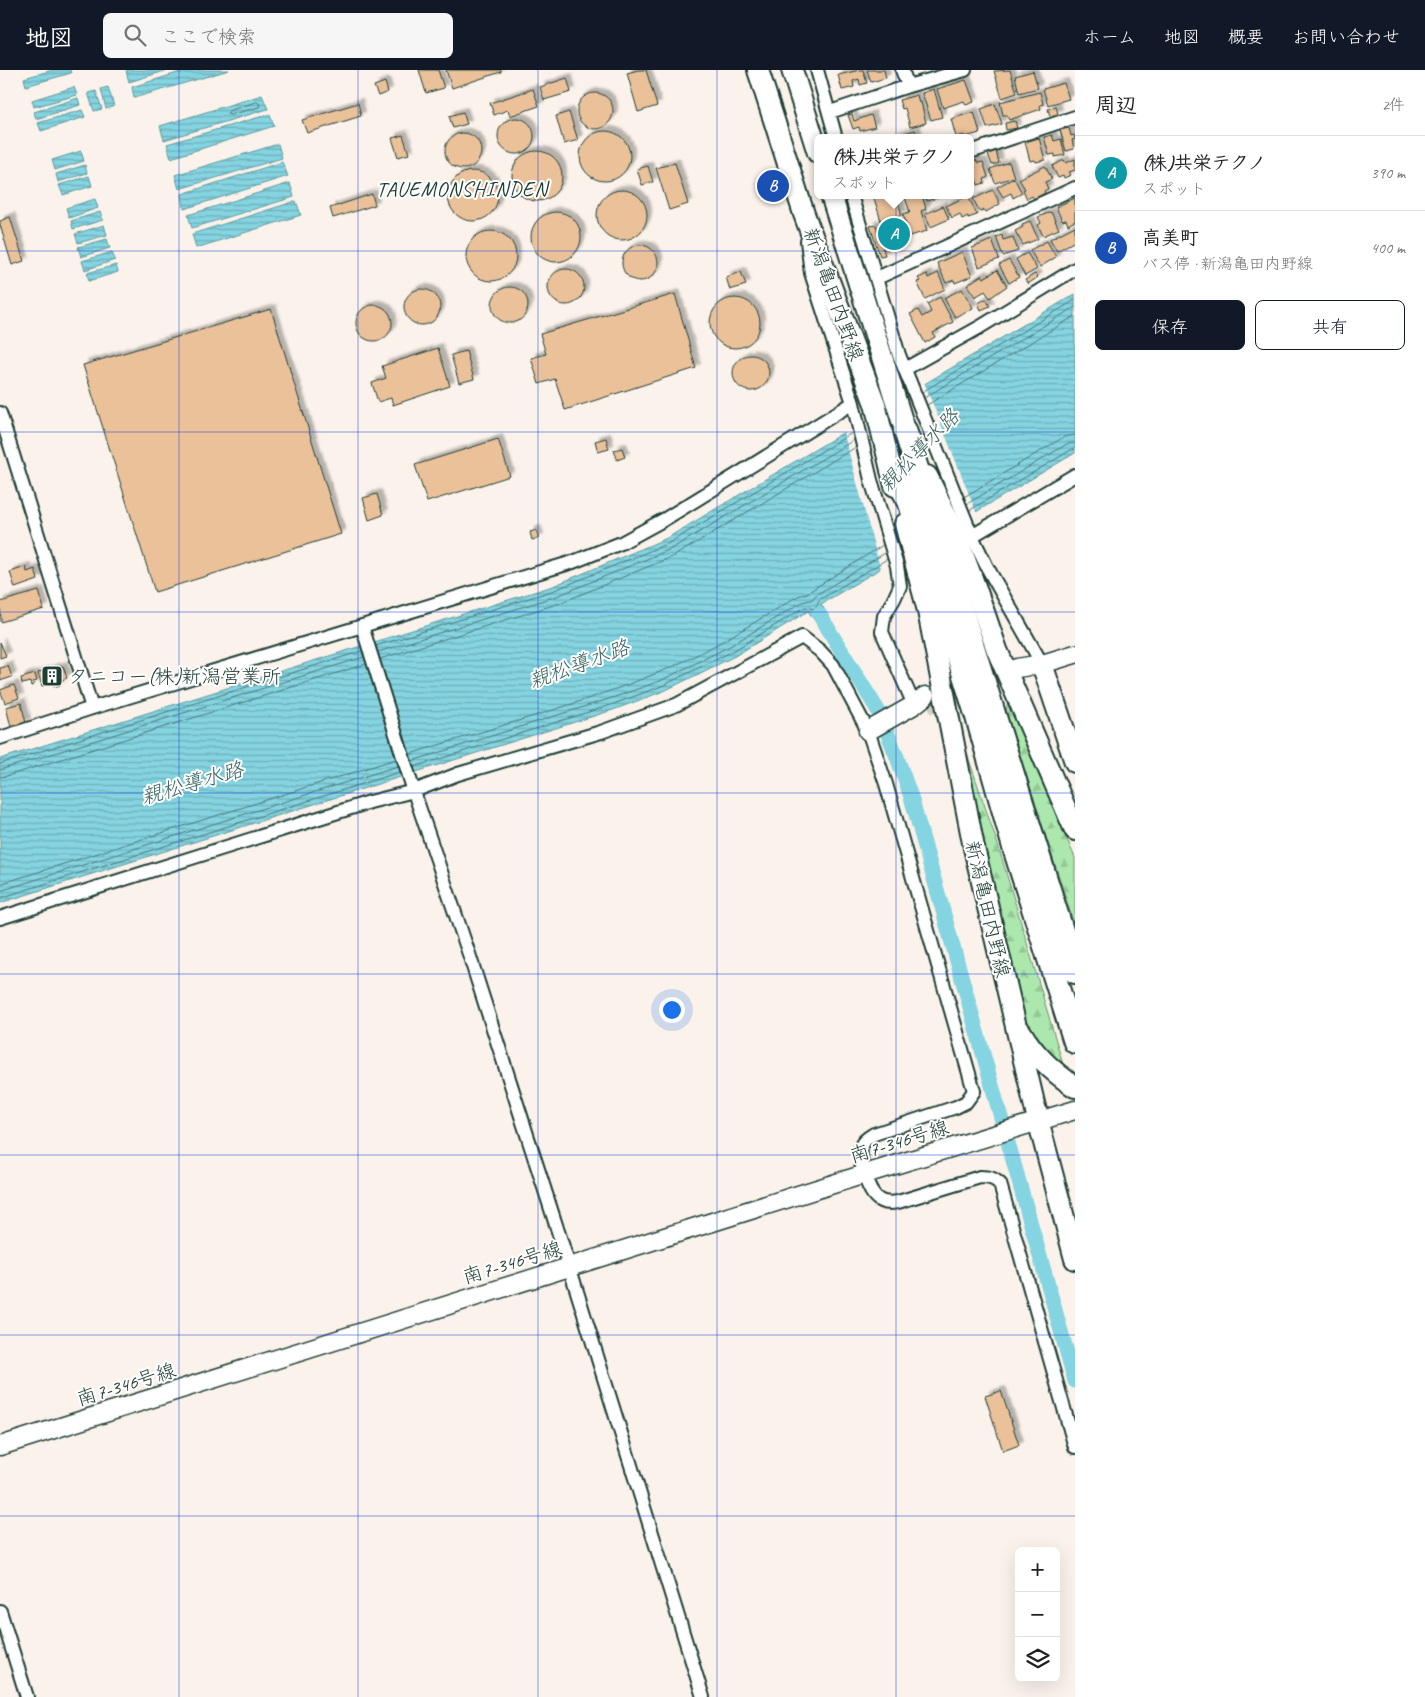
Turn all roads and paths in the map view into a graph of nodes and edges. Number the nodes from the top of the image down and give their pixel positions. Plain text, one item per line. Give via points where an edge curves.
1 (758, 70) edge
2 (792, 70) edge
3 (817, 70) edge
4 (902, 70) edge
5 (965, 70) edge
6 (908, 86) junction
7 (830, 112) junction
8 (1075, 118) edge
9 (835, 134) edge
10 (814, 140) edge
11 (974, 151) edge
12 (1075, 188) edge
13 (832, 199) edge
14 (852, 199) edge
15 (804, 214) junction
16 (1075, 269) edge
17 (877, 278) junction
18 (905, 369) junction
19 (853, 402) junction
20 (0, 413) edge
21 (905, 430) joint
22 (892, 470) joint
23 (1075, 475) edge
24 (946, 540) junction
25 (364, 631) junction
26 (1075, 654) edge
27 (1042, 664) junction
28 (1018, 672) tunnel mouth
29 (922, 702) joint
30 (92, 708) junction
31 (871, 729) junction
32 (0, 738) edge
33 (1075, 762) edge
34 (413, 787) junction
35 (1075, 830) edge
36 (0, 918) edge
37 (1075, 972) edge
38 (1013, 1016) junction
39 (1075, 1042) edge
40 (1075, 1086) edge
41 (1075, 1110) edge
42 (1038, 1120) junction
43 (865, 1174) junction
44 (1075, 1259) edge
45 (568, 1267) junction
46 (0, 1446) edge
47 (1075, 1447) edge
48 (0, 1610) edge
49 (27, 1697) edge
50 (703, 1697) edge

1 - 15 main road, 新潟亀田内野線
2 - 10 main road
3 - 7 street
4 - 6 street
5 - 6 street
6 - 7 street
7 - 9 street
8 - 11 street
12 - 17 street
13 - 21 main road, 新潟亀田内野線
14 - 17 street
15 - 19 street via 811,273
15 - 22 main road, 新潟亀田内野線 via 875,404
16 - 18 street
17 - 18 street
18 - 24 street via 911,383
19 - 25 street via 664,519 621,542 572,562
19 - 29 street via 900,586 884,616 882,632
20 - 30 street
21 - 24 highway
22 - 24 highway via 909,501
23 - 24 street
24 - 27 street via 987,567
24 - 35 main road via 976,589 997,650
24 - 37 highway
24 - 38 main road, 新潟亀田内野線 via 928,611 974,848
24 - 39 highway via 977,716
25 - 30 street
25 - 34 street
26 - 27 street
27 - 28 street
27 - 33 main road
29 - 31 street
30 - 32 street
31 - 34 street via 833,665 802,636 676,705 601,732
31 - 43 street via 974,1091 966,1102 956,1107 865,1139 861,1155
34 - 36 street
34 - 45 street
38 - 40 main road via 1037,1055 1056,1074
38 - 42 main road, 新潟亀田内野線
41 - 42 street, 南7-346号線
42 - 43 street, 南7-346号線
42 - 44 main road, 新潟亀田内野線
43 - 45 street, 南7-346号線
43 - 47 street via 872,1194 888,1203 980,1177 994,1179 1000,1184
45 - 46 street, 南7-346号線
45 - 50 street
48 - 49 street

